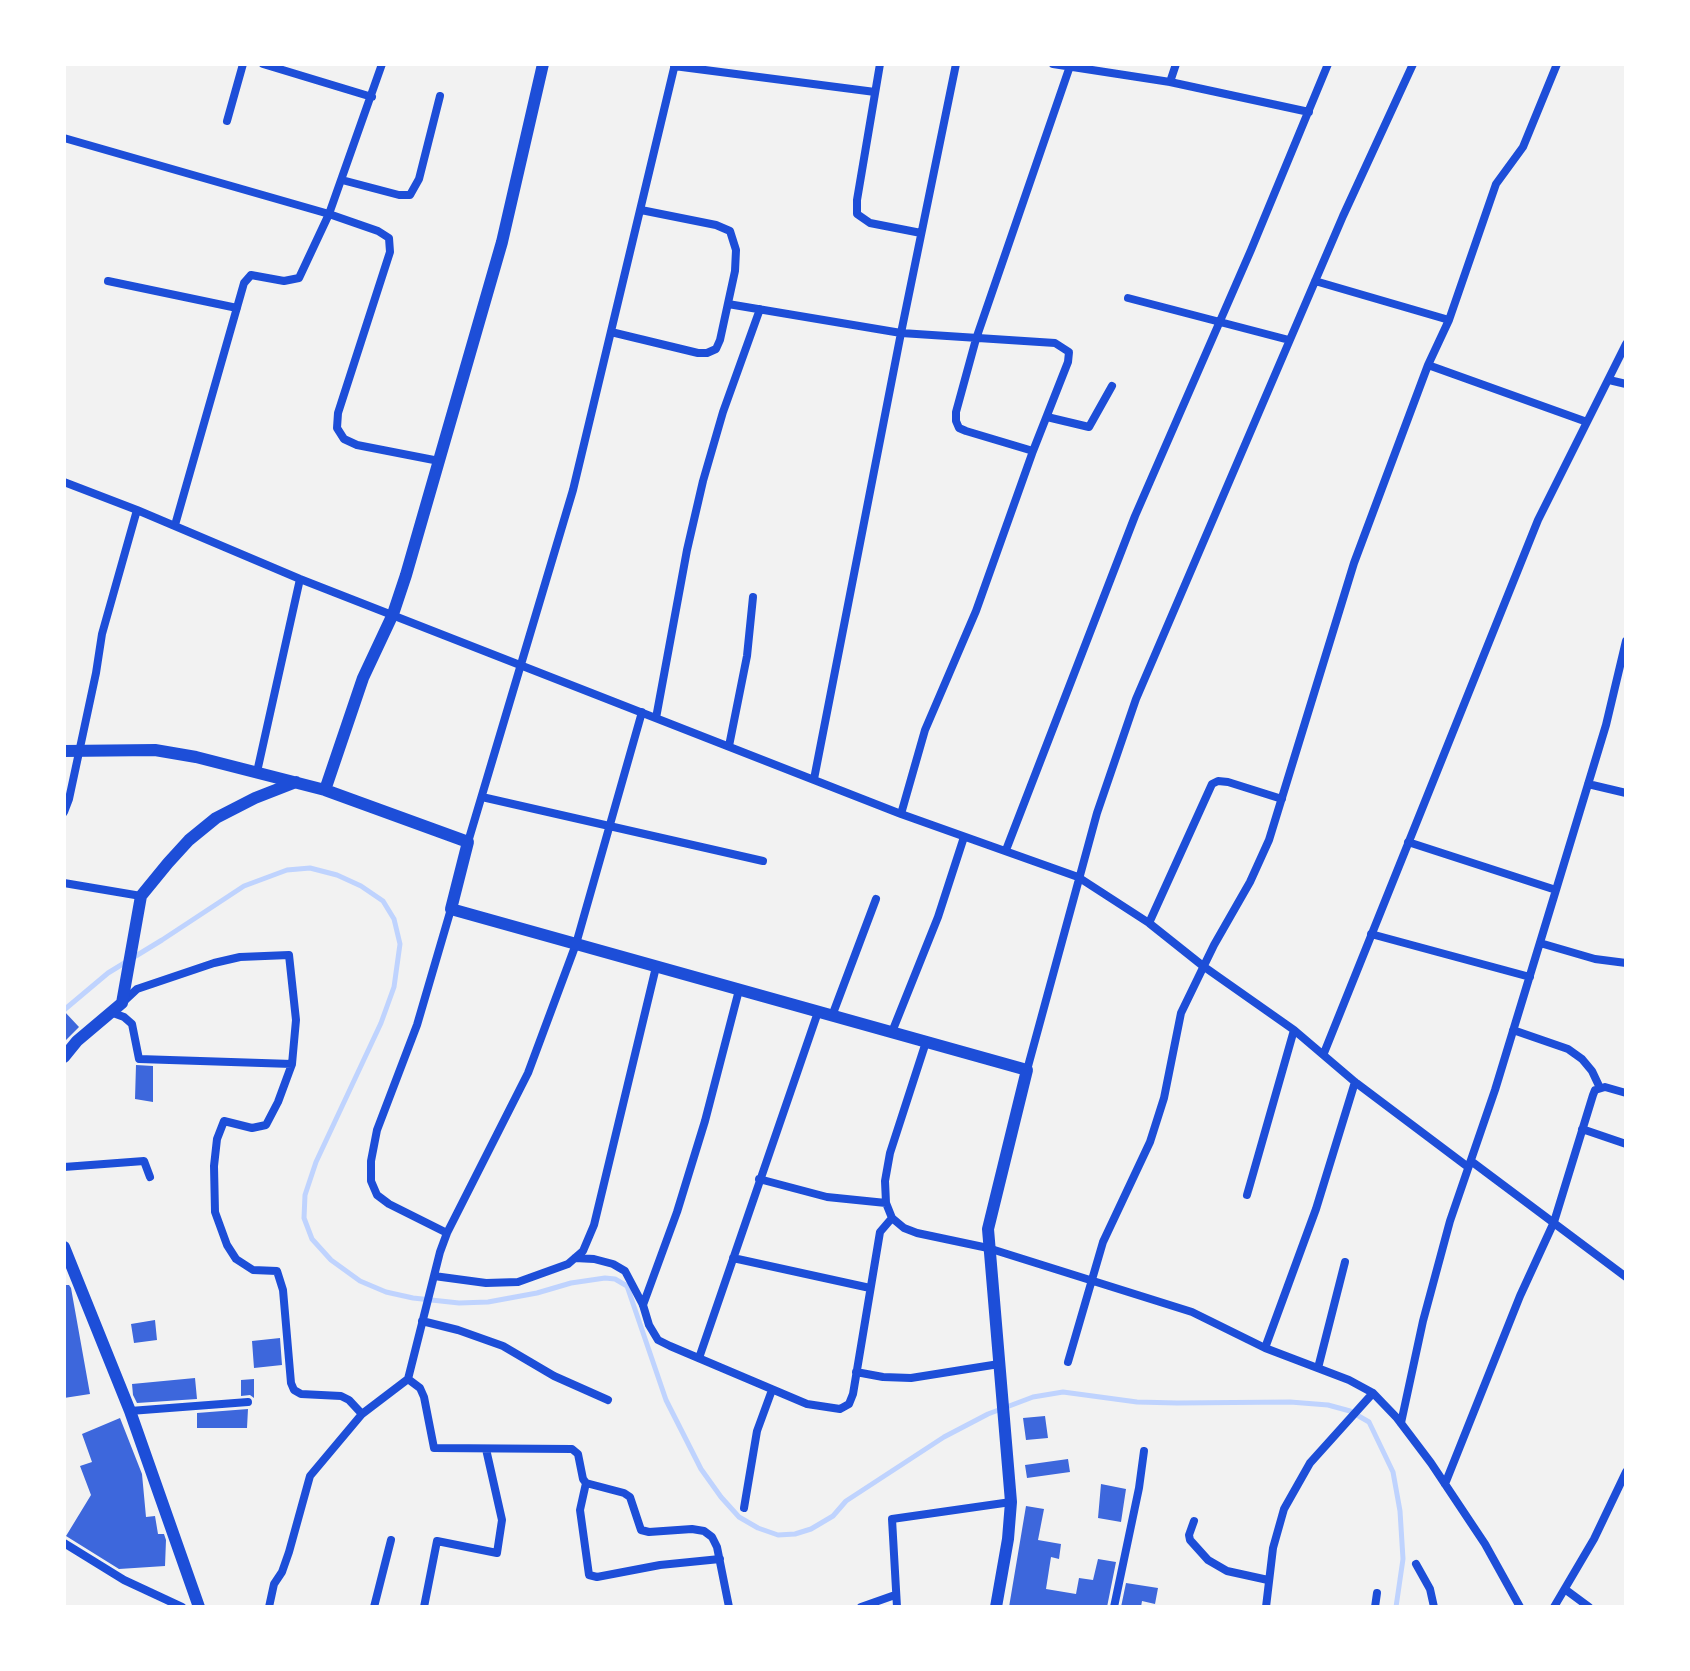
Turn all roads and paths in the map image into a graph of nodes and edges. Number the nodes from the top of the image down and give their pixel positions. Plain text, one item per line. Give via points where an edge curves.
1 (232, 64) edge
2 (263, 64) edge
3 (382, 64) edge
4 (543, 64) edge
5 (880, 64) edge
6 (956, 64) edge
7 (1053, 64) edge
8 (1176, 64) edge
9 (1328, 64) edge
10 (1413, 64) edge
11 (1557, 64) edge
12 (242, 65) edge
13 (674, 65) edge
14 (1070, 66) junction
15 (1109, 68) edge
16 (1170, 82) junction
17 (875, 92) junction
18 (440, 96) dead end
19 (372, 97) junction
20 (1309, 112) junction
21 (227, 121) dead end
22 (64, 138) edge
23 (342, 180) junction
24 (641, 210) junction
25 (329, 214) junction
26 (921, 233) junction
27 (108, 281) dead end
28 (1315, 281) junction
29 (1128, 298) dead end
30 (728, 304) junction
31 (237, 308) junction
32 (760, 309) junction
33 (1449, 320) junction
34 (1220, 321) junction
35 (611, 332) junction
36 (901, 333) junction
37 (976, 339) junction
38 (1289, 340) junction
39 (1626, 344) edge
40 (1428, 365) junction
41 (1609, 380) junction
42 (1626, 384) edge
43 (1112, 386) dead end
44 (1047, 417) junction
45 (1587, 422) junction
46 (1033, 451) junction
47 (439, 461) junction
48 (64, 482) edge
49 (137, 510) junction
50 (175, 525) junction
51 (300, 579) junction
52 (753, 597) dead end
53 (393, 614) junction
54 (1626, 641) edge
55 (1624, 657) edge
56 (522, 664) junction
57 (642, 712) junction
58 (656, 718) junction
59 (729, 746) junction
60 (79, 749) junction
61 (64, 751) edge
62 (257, 772) junction
63 (814, 779) junction
64 (296, 782) junction
65 (1588, 784) junction
66 (325, 790) junction
67 (1626, 793) edge
68 (482, 797) junction
69 (1282, 799) junction
70 (64, 812) edge
71 (901, 814) junction
72 (609, 827) junction
73 (964, 837) junction
74 (468, 842) junction
75 (1408, 842) junction
76 (1006, 850) junction
77 (763, 861) dead end
78 (1078, 877) junction
79 (64, 883) edge
80 (1556, 890) junction
81 (141, 896) junction
82 (876, 899) dead end
83 (451, 909) junction
84 (1149, 923) junction
85 (1371, 934) junction
86 (1540, 943) junction
87 (576, 944) junction
88 (1626, 963) edge
89 (1203, 966) junction
90 (656, 967) junction
91 (1530, 977) junction
92 (739, 990) junction
93 (117, 1008) junction
94 (818, 1012) junction
95 (832, 1016) junction
96 (1294, 1030) junction
97 (1513, 1030) junction
98 (892, 1032) junction
99 (926, 1042) junction
100 (1324, 1053) junction
101 (64, 1057) edge
102 (292, 1064) junction
103 (1027, 1070) junction
104 (1355, 1082) junction
105 (1600, 1088) junction
106 (1626, 1093) edge
107 (1582, 1129) junction
108 (1626, 1144) edge
109 (1470, 1164) junction
110 (64, 1167) edge
111 (150, 1177) dead end
112 (759, 1179) junction
113 (1247, 1195) dead end
114 (886, 1203) junction
115 (892, 1218) junction
116 (1554, 1222) junction
117 (447, 1233) junction
118 (64, 1247) edge
119 (988, 1248) junction
120 (575, 1258) junction
121 (733, 1258) junction
122 (1345, 1262) dead end
123 (1626, 1277) edge
124 (433, 1279) junction
125 (1091, 1282) junction
126 (870, 1288) junction
127 (643, 1305) junction
128 (423, 1318) junction
129 (1265, 1348) junction
130 (699, 1358) junction
131 (1068, 1362) dead end
132 (1000, 1368) junction
133 (1318, 1368) junction
134 (856, 1372) junction
135 (408, 1379) junction
136 (772, 1390) junction
137 (1373, 1393) junction
138 (608, 1400) dead end
139 (248, 1402) dead end
140 (130, 1411) junction
141 (362, 1414) junction
142 (1401, 1423) junction
143 (486, 1449) junction
144 (1144, 1451) dead end
145 (1626, 1472) edge
146 (586, 1483) junction
147 (1445, 1484) junction
148 (1011, 1502) junction
149 (744, 1508) dead end
150 (1194, 1521) dead end
151 (391, 1540) dead end
152 (64, 1543) edge
153 (720, 1559) junction
154 (1416, 1564) dead end
155 (1268, 1580) junction
156 (1566, 1590) junction
157 (1377, 1593) dead end
158 (895, 1595) junction
159 (182, 1607) edge
160 (199, 1607) edge
161 (269, 1607) edge
162 (374, 1607) edge
163 (424, 1607) edge
164 (729, 1607) edge
165 (861, 1607) edge
166 (897, 1607) edge
167 (996, 1607) edge
168 (1114, 1607) edge
169 (1266, 1607) edge
170 (1375, 1607) edge
171 (1434, 1607) edge
172 (1520, 1607) edge
173 (1554, 1607) edge
174 (1589, 1607) edge

1 - 12 street
2 - 19 street
3 - 19 street
4 - 47 street via 502,242
5 - 17 street
6 - 26 street
7 - 14 street
8 - 16 street
9 - 20 street
10 - 28 street
11 - 33 street via 1523,147 1496,184
12 - 21 street
13 - 17 street
13 - 24 street
14 - 15 street
14 - 37 street
15 - 16 street
16 - 20 street
17 - 26 street via 857,214 870,223
18 - 23 street via 410,195
19 - 23 street
20 - 34 street
22 - 25 street
23 - 25 street
24 - 30 street via 730,231 736,250
24 - 35 street
25 - 31 street via 299,278 251,275
25 - 47 street via 378,231 389,238 390,252 337,428 357,445
26 - 36 street
27 - 31 street
28 - 33 street
28 - 38 street
29 - 34 street
30 - 32 street
30 - 35 street via 720,340 707,353
31 - 50 street
32 - 36 street
32 - 58 street via 703,481
33 - 40 street
34 - 38 street
34 - 76 street via 1129,530
35 - 56 street via 573,490
36 - 37 street
36 - 63 street
37 - 44 street via 1055,343 1069,352
37 - 46 street via 956,412 959,428
38 - 78 street via 1136,699
39 - 41 street
40 - 45 street
40 - 69 street via 1349,577
41 - 42 street
41 - 45 street
43 - 44 street via 1089,427
44 - 46 street
45 - 75 street via 1538,520
46 - 71 street via 976,611 925,730
47 - 53 street
48 - 49 street
49 - 50 street
49 - 60 street via 102,634
50 - 51 street
51 - 53 street
51 - 62 street
52 - 59 street
53 - 56 street
53 - 66 street via 363,678
54 - 55 street
55 - 65 street
56 - 57 street
56 - 68 street
57 - 58 street
57 - 72 street
58 - 59 street
59 - 63 street
60 - 61 street
60 - 62 street via 155,750
60 - 70 street
62 - 64 street
63 - 71 street
64 - 66 street
64 - 81 street via 216,818 189,840
65 - 67 street
65 - 80 street
66 - 74 street
68 - 72 street
68 - 74 street
69 - 84 street via 1228,782 1212,784
69 - 89 street via 1250,882
71 - 73 street
72 - 77 street
72 - 87 street
73 - 76 street
73 - 98 street
74 - 83 street
75 - 80 street
75 - 85 street
76 - 78 street
78 - 84 street
78 - 103 street
79 - 81 street
80 - 86 street
81 - 93 street
82 - 95 street
83 - 87 street
83 - 117 street via 371,1161 377,1195
84 - 89 street
85 - 91 street
85 - 100 street
86 - 88 street
86 - 91 street
87 - 90 street
87 - 117 street via 528,1073
89 - 96 street
89 - 125 street via 1181,1013 1150,1142 1103,1242
90 - 92 street
90 - 120 street via 594,1225
91 - 97 street
92 - 94 street
92 - 127 street via 691,1167
93 - 101 street
93 - 102 street via 132,1024 139,1059
93 - 102 street via 137,989 202,966 240,957 289,955 296,1020
94 - 95 street
94 - 112 street
95 - 98 street
96 - 100 street
96 - 113 street
97 - 105 street via 1568,1049 1592,1071
97 - 109 street
98 - 99 street
99 - 103 street
99 - 114 street via 890,1153
100 - 104 street
102 - 141 street via 266,1125 252,1128 224,1121 214,1166 215,1212 236,1259 253,1270 277,1271 294,1390 341,1396
103 - 119 street via 991,1211
104 - 109 street
104 - 129 street
105 - 106 street
105 - 107 street
107 - 108 street
107 - 116 street
109 - 116 street
109 - 142 street via 1446,1236
110 - 111 street via 144,1161
112 - 114 street via 827,1197
112 - 121 street
114 - 115 street
115 - 119 street via 917,1233
115 - 126 street via 880,1232
116 - 123 street
116 - 147 street
117 - 124 street
118 - 140 street
119 - 125 street
119 - 132 street
120 - 124 street via 518,1282
120 - 127 street via 625,1271
121 - 126 street
121 - 130 street
122 - 133 street
124 - 128 street
125 - 129 street via 1192,1312
125 - 131 street
126 - 134 street
127 - 130 street via 658,1340
128 - 135 street
128 - 138 street via 503,1346
129 - 133 street
130 - 136 street
132 - 134 street via 911,1378
132 - 148 street
133 - 137 street
134 - 136 street via 849,1404 840,1409 807,1404
135 - 141 street
135 - 143 street via 424,1397 434,1448
136 - 149 street via 757,1431
137 - 142 street
137 - 155 street via 1310,1463 1284,1509
139 - 140 street
140 - 160 street
141 - 161 street via 310,1476
142 - 147 street
143 - 146 street via 572,1449
143 - 163 street via 502,1520 497,1553 437,1541
144 - 168 street
145 - 156 street
146 - 153 street via 630,1497 641,1530 704,1531
146 - 153 street via 581,1520 589,1575
147 - 172 street
148 - 158 street via 892,1519
148 - 167 street
150 - 155 street via 1190,1540 1208,1560 1227,1571
151 - 162 street
152 - 159 street
153 - 164 street
154 - 171 street
155 - 169 street
156 - 173 street
156 - 174 street
157 - 170 street
158 - 165 street
158 - 166 street

